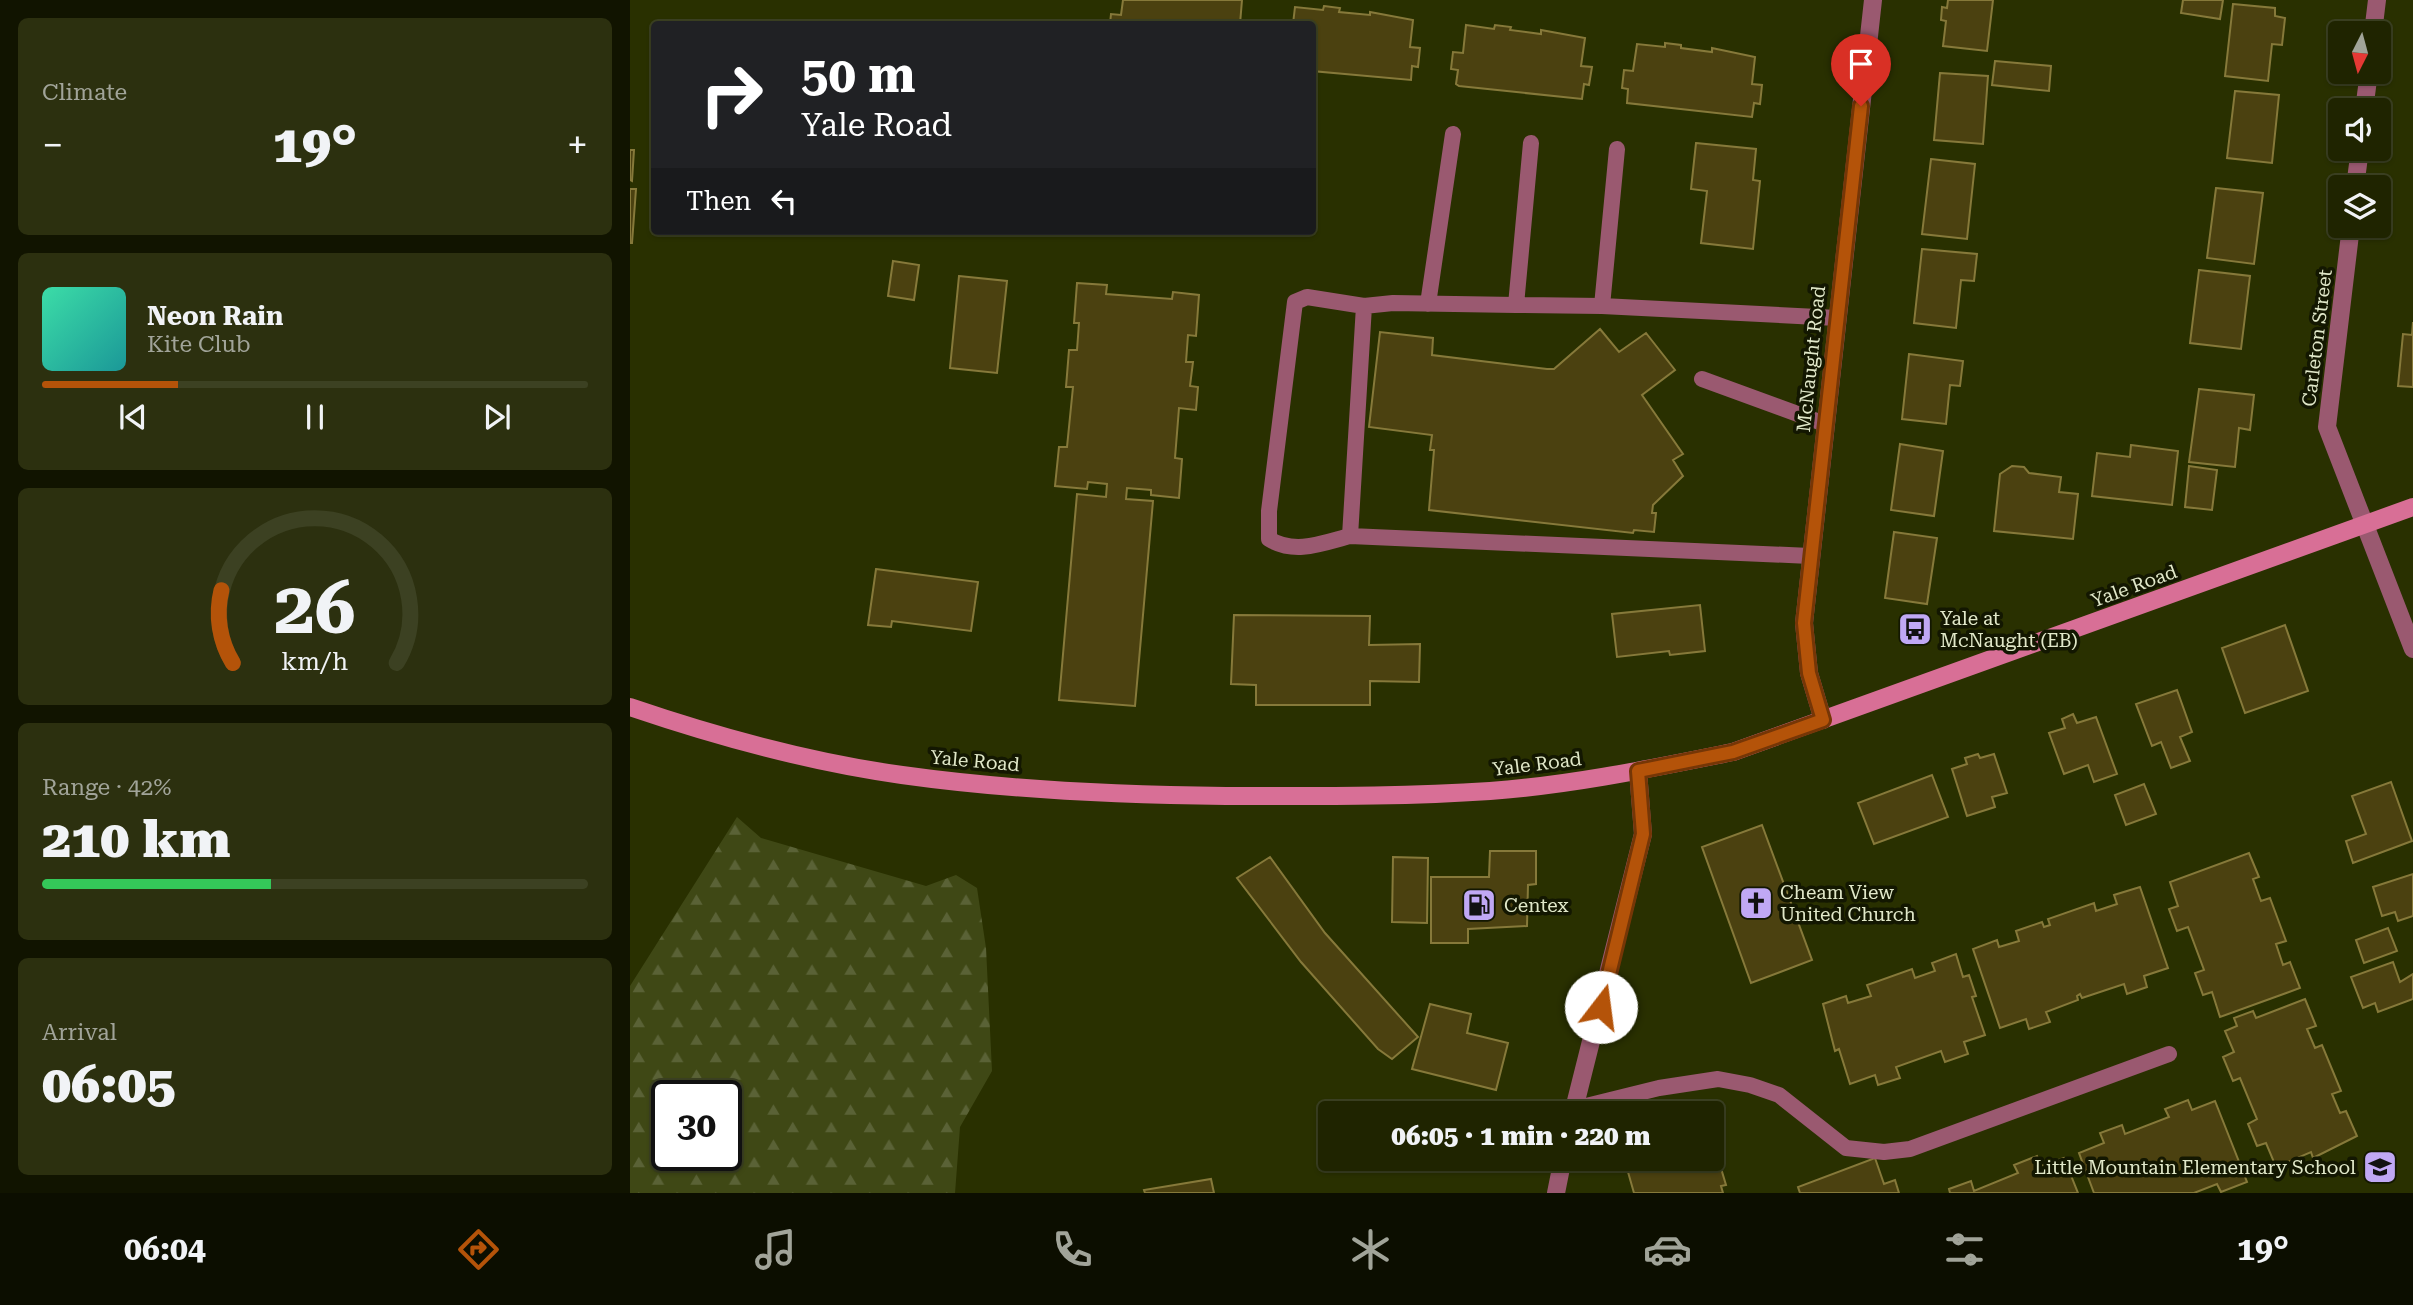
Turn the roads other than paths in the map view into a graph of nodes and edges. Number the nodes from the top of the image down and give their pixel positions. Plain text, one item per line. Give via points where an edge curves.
1 (1873, 0) edge
2 (2377, 0) edge
3 (2374, 21) edge
4 (1453, 134) dead end
5 (1531, 143) dead end
6 (1617, 149) dead end
7 (2350, 238) edge
8 (1428, 304) junction
9 (1516, 305) junction
10 (1364, 306) junction
11 (1602, 306) junction
12 (1836, 318) junction
13 (1702, 379) dead end
14 (1825, 424) junction
15 (2413, 507) edge
16 (2364, 525) junction
17 (1350, 536) junction
18 (1810, 556) junction
19 (2413, 649) edge
20 (630, 707) edge
21 (1823, 720) junction
22 (1638, 771) junction
23 (2169, 1054) dead end
24 (1576, 1101) edge
25 (1610, 1101) edge
26 (1560, 1171) edge
27 (1556, 1193) edge

1 - 12 street, McNaught Road
2 - 3 street
4 - 8 lane
5 - 9 lane
6 - 11 lane
7 - 16 street, Carleton Street via 2328,427
8 - 9 lane
8 - 10 lane
9 - 11 lane
10 - 17 lane
10 - 17 lane via 1307,297 1295,302 1269,511 1269,539 1280,546 1305,548
11 - 12 lane
12 - 14 street, McNaught Road
13 - 14 lane
14 - 18 street, McNaught Road
15 - 16 main road, Yale Road
16 - 19 street, Carleton Street
16 - 21 main road, Yale Road
17 - 18 lane
18 - 21 street, McNaught Road via 1804,623 1809,673
20 - 22 main road, Yale Road via 835,763 900,775 1059,789 1201,795 1420,795 1493,791
21 - 22 main road, Yale Road via 1733,752
22 - 24 street via 1643,834
23 - 25 lane via 1910,1149 1884,1152 1846,1148 1779,1096 1718,1079
26 - 27 street

